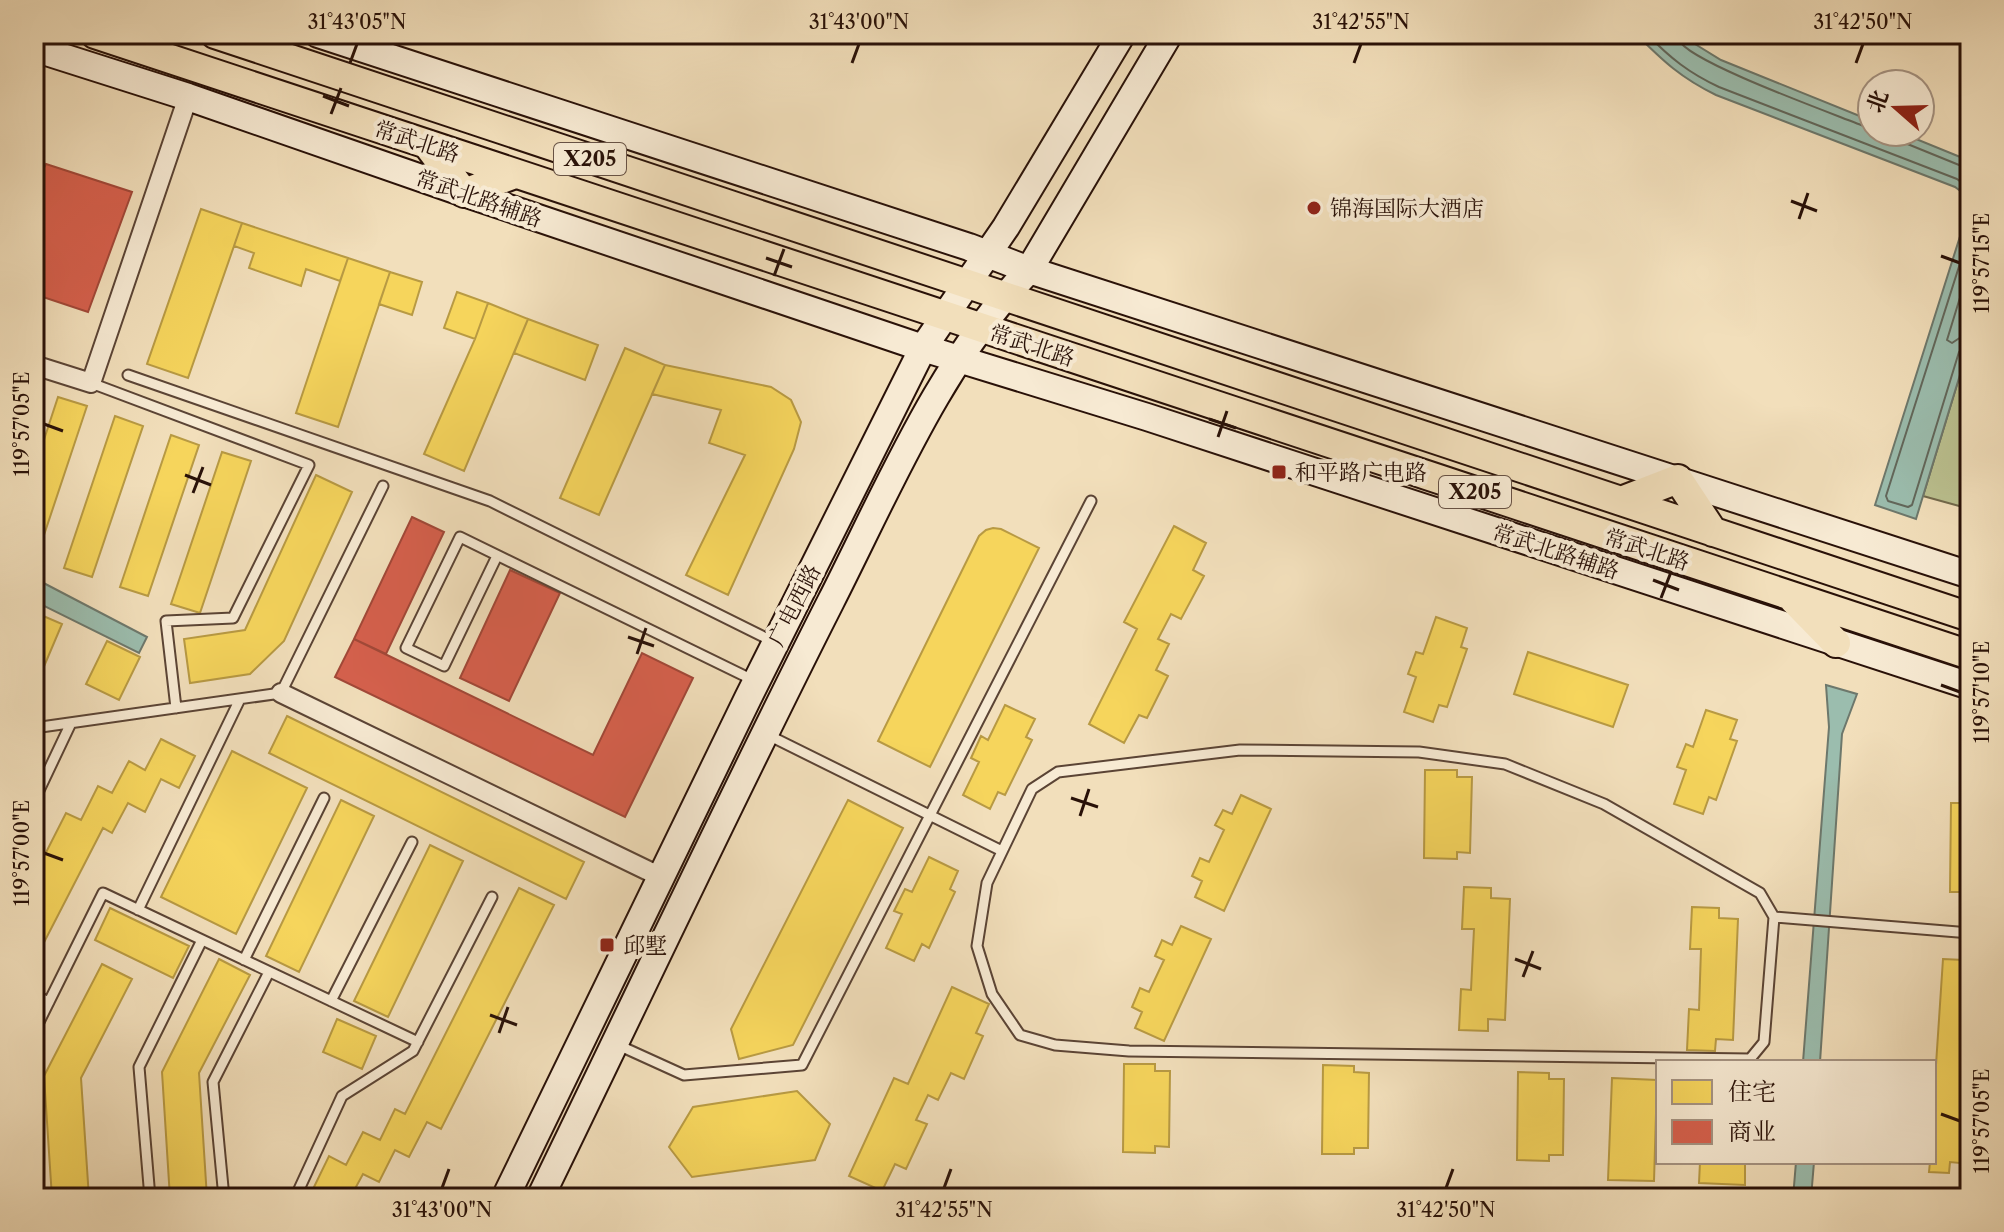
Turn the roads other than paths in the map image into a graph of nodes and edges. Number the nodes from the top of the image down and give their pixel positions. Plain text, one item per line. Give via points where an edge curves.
1 (95, 34) edge
2 (287, 34) edge
3 (318, 34) edge
4 (1122, 34) edge
5 (1169, 34) edge
6 (225, 35) edge
7 (34, 48) edge
8 (319, 69) junction
9 (188, 97) junction
10 (427, 144) junction
11 (515, 174) junction
12 (464, 193) junction
13 (988, 255) junction
14 (1029, 270) junction
15 (966, 283) junction
16 (1003, 297) junction
17 (944, 316) junction
18 (979, 328) junction
19 (923, 348) junction
20 (959, 359) junction
21 (34, 365) edge
22 (128, 375) dead end
23 (91, 383) junction
24 (1678, 479) junction
25 (383, 486) dead end
26 (1091, 501) dead end
27 (1621, 501) junction
28 (1713, 532) junction
29 (497, 556) junction
30 (1970, 575) edge
31 (1790, 596) junction
32 (1970, 617) edge
33 (775, 643) junction
34 (1836, 643) junction
35 (1970, 655) edge
36 (756, 681) junction
37 (1970, 686) edge
38 (281, 693) junction
39 (240, 699) junction
40 (176, 708) junction
41 (71, 723) junction
42 (34, 728) edge
43 (765, 733) junction
44 (324, 798) dead end
45 (34, 801) edge
46 (930, 815) junction
47 (412, 842) dead end
48 (1002, 851) junction
49 (661, 877) junction
50 (492, 897) dead end
51 (138, 910) junction
52 (1774, 917) junction
53 (1970, 933) edge
54 (202, 940) junction
55 (244, 960) junction
56 (269, 972) junction
57 (34, 995) edge
58 (331, 1001) junction
59 (49, 1002) junction
60 (34, 1032) edge
61 (418, 1042) junction
62 (615, 1044) junction
63 (150, 1198) edge
64 (224, 1198) edge
65 (295, 1198) edge
66 (505, 1198) edge
67 (540, 1198) edge

1 - 10 main road, 常武北路 / X205
2 - 8 main road
3 - 13 street
4 - 13 street, 广电西路
5 - 14 street
6 - 8 main road, 常武北路 / X205
7 - 9 street, 常武北路辅路
8 - 15 main road, 常武北路 / X205
9 - 12 street, 常武北路辅路
9 - 23 street
10 - 11 main road, 常武北路 / X205
10 - 12 main road
11 - 12 main road
11 - 17 main road, 常武北路 / X205
12 - 19 street, 常武北路辅路
13 - 14 street
13 - 15 street, 广电西路
14 - 16 street, 广电西路
14 - 24 street
15 - 16 main road, 常武北路 / X205
15 - 17 street, 广电西路
16 - 18 street, 广电西路
16 - 27 main road, 常武北路 / X205
17 - 18 main road, 常武北路 / X205
17 - 19 street, 广电西路
18 - 20 street, 广电西路
18 - 31 main road, 常武北路 / X205
19 - 20 street, 常武北路辅路
19 - 33 street, 广电西路
20 - 34 street, 常武北路辅路
20 - 43 street, 广电西路 via 935,396
21 - 23 street
22 - 33 lane via 490,501
23 - 40 lane via 309,465 233,618 166,621
24 - 27 main road
24 - 28 main road
24 - 30 street
25 - 38 lane
26 - 46 lane
27 - 28 main road, 常武北路 / X205
28 - 32 main road, 常武北路 / X205
29 - 29 lane via 460,537 406,648 444,666
29 - 36 lane
31 - 34 main road
31 - 35 main road, 常武北路 / X205
33 - 36 street, 广电西路
34 - 37 street, 常武北路辅路
36 - 49 street, 广电西路
38 - 39 lane
38 - 49 street
39 - 40 lane
39 - 51 lane
40 - 41 lane
41 - 42 lane
41 - 45 lane
43 - 46 lane
43 - 62 street, 广电西路
44 - 55 lane
46 - 48 lane
46 - 62 lane via 802,1065 684,1075
47 - 58 lane
48 - 52 lane via 1032,789 1058,772 1240,750 1419,752 1505,764 1604,804 1760,893
48 - 52 lane via 987,883 977,946 992,994 1020,1035 1055,1045 1129,1051 1750,1059 1764,1042
49 - 66 street, 广电西路
50 - 61 lane
51 - 54 lane
51 - 59 lane via 103,893
52 - 53 lane
54 - 55 lane
54 - 63 lane via 139,1067
55 - 56 lane
56 - 58 lane
56 - 64 lane via 213,1082
57 - 59 lane
58 - 61 lane
59 - 60 lane
61 - 65 lane via 413,1051 342,1096
62 - 67 street, 广电西路

